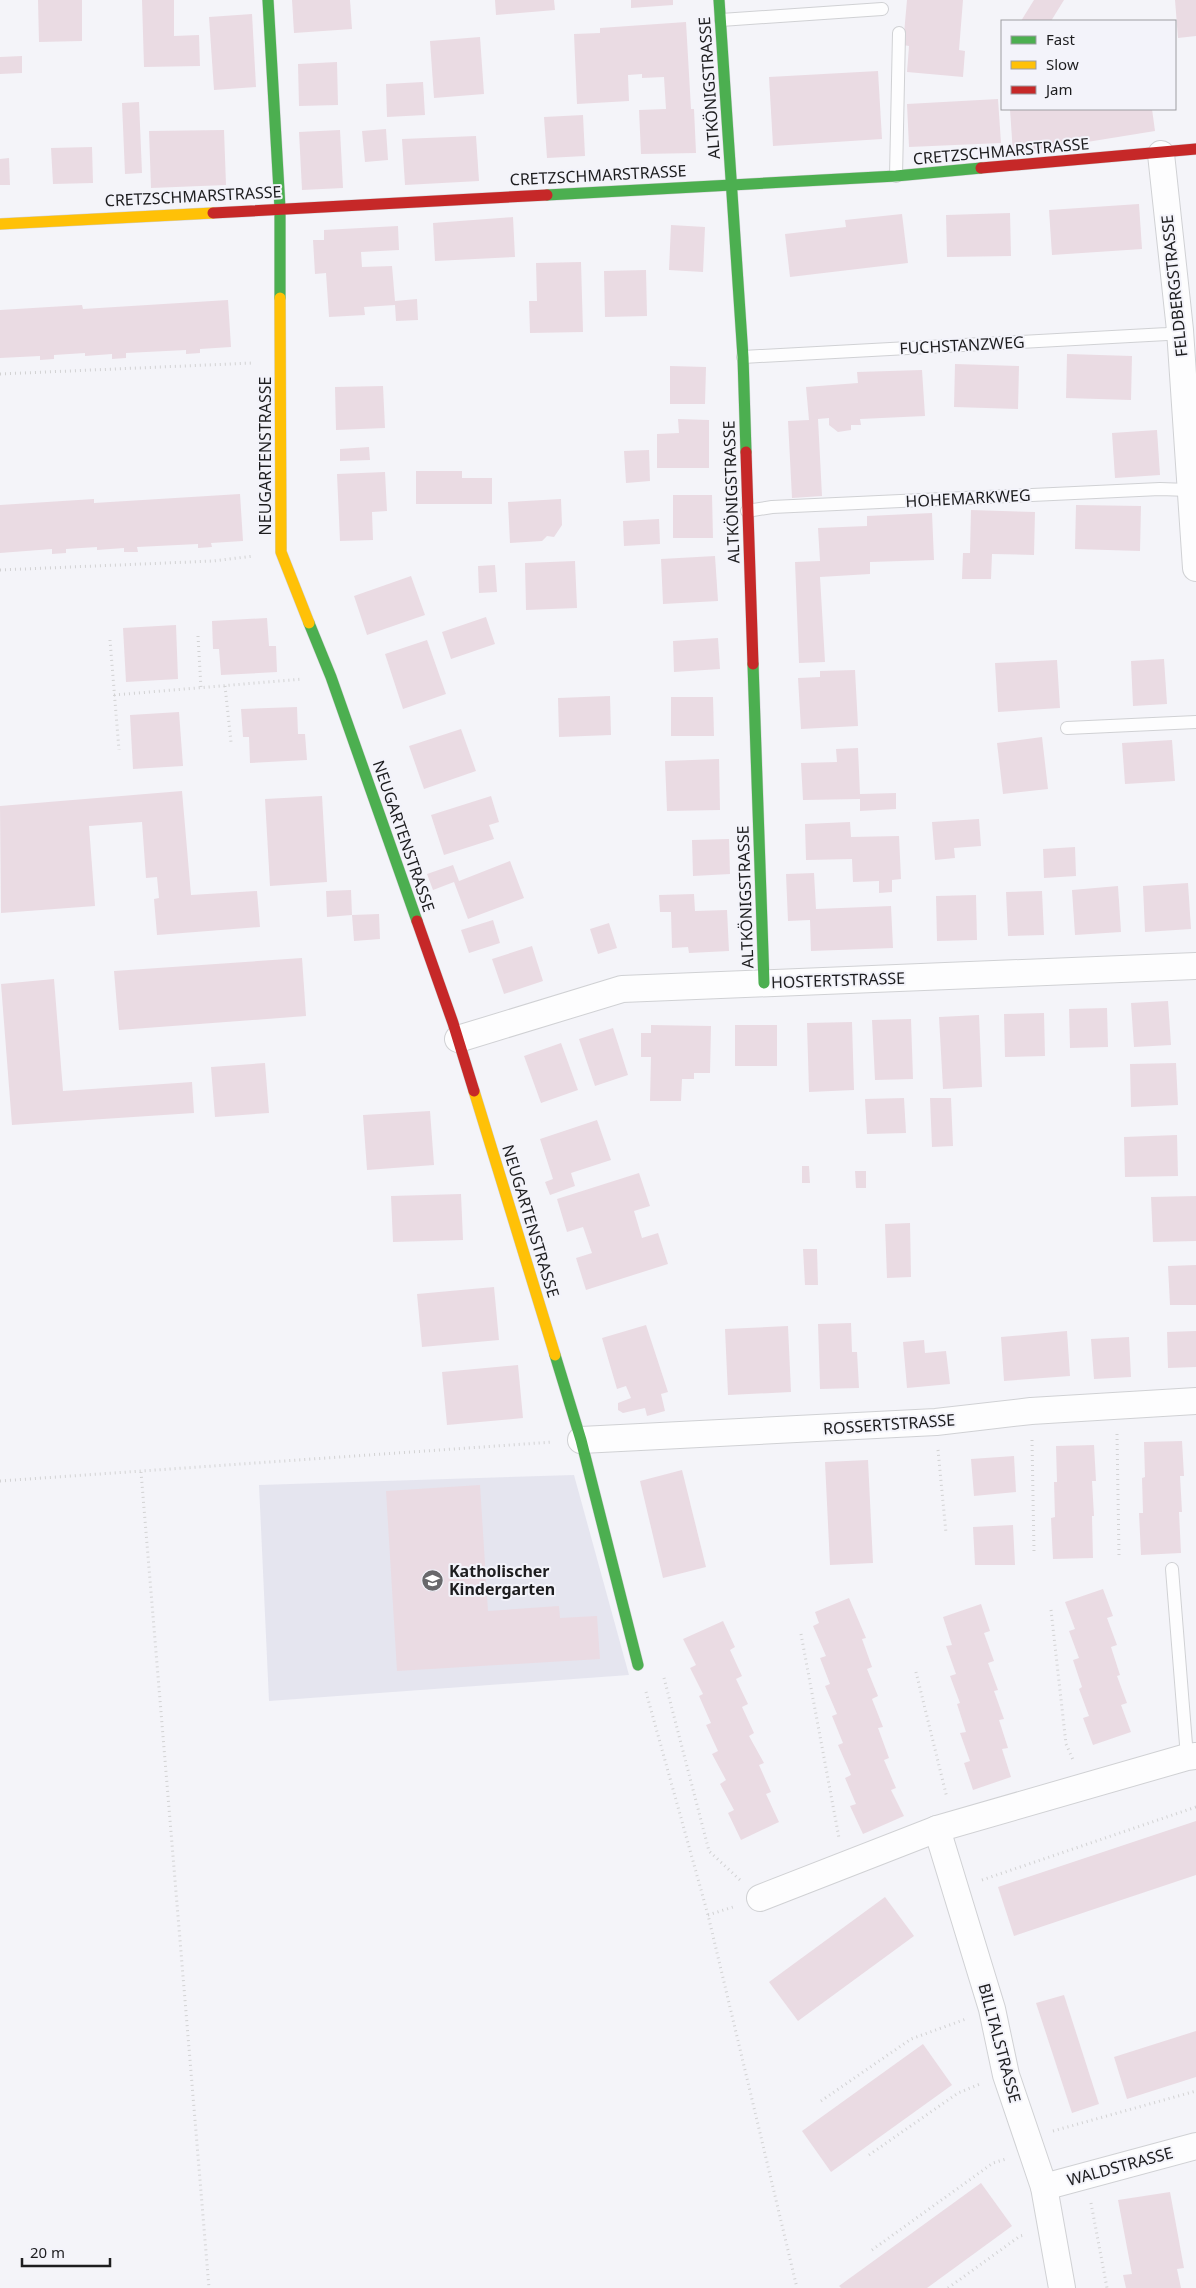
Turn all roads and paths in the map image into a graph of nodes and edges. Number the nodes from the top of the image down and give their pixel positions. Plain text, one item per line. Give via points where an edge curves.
1 (268, 0) edge
2 (719, 0) edge
3 (882, 9) dead end
4 (721, 20) junction
5 (898, 33) dead end
6 (1196, 149) edge
7 (1161, 154) junction
8 (896, 176) junction
9 (731, 185) junction
10 (280, 208) junction
11 (0, 224) edge
12 (1180, 330) junction
13 (743, 357) junction
14 (281, 362) junction
15 (0, 374) edge
16 (1191, 483) edge
17 (747, 511) junction
18 (281, 552) junction
19 (1196, 568) edge
20 (0, 570) edge
21 (198, 636) dead end
22 (110, 640) dead end
23 (331, 677) junction
24 (225, 686) junction
25 (202, 688) junction
26 (114, 695) junction
27 (1196, 722) edge
28 (1068, 728) dead end
29 (231, 742) dead end
30 (119, 750) dead end
31 (1196, 966) edge
32 (764, 983) junction
33 (458, 1039) junction
34 (1196, 1401) edge
35 (1117, 1406) junction
36 (1031, 1411) junction
37 (936, 1422) junction
38 (581, 1440) junction
39 (141, 1472) junction
40 (0, 1481) edge
41 (946, 1533) dead end
42 (1034, 1552) dead end
43 (1119, 1556) dead end
44 (1172, 1569) dead end
45 (1051, 1610) dead end
46 (801, 1634) dead end
47 (638, 1665) joint
48 (916, 1672) dead end
49 (664, 1677) dead end
50 (1191, 1757) edge
51 (1086, 1787) junction
52 (1196, 1807) edge
53 (945, 1826) junction
54 (845, 1864) junction
55 (956, 1889) junction
56 (760, 1898) joint
57 (992, 2009) junction
58 (1006, 2075) junction
59 (1196, 2091) edge
60 (821, 2101) dead end
61 (1030, 2145) junction
62 (1196, 2146) edge
63 (869, 2156) dead end
64 (1086, 2175) junction
65 (1044, 2187) junction
66 (1052, 2230) junction
67 (872, 2250) dead end
68 (209, 2288) edge
69 (796, 2288) edge
70 (948, 2288) edge
71 (1062, 2288) edge
72 (1107, 2288) edge

1 - 10 street, NEUGARTENSTRASSE
2 - 4 street, ALTKÖNIGSTRASSE
3 - 4 lane
4 - 9 street, ALTKÖNIGSTRASSE
5 - 8 lane
6 - 7 street, CRETZSCHMARSTRASSE
7 - 8 street, CRETZSCHMARSTRASSE
7 - 12 street, FELDBERGSTRASSE
8 - 9 street, CRETZSCHMARSTRASSE
9 - 10 street, CRETZSCHMARSTRASSE
9 - 13 street, ALTKÖNIGSTRASSE
10 - 11 street, CRETZSCHMARSTRASSE
10 - 14 street, NEUGARTENSTRASSE
12 - 13 lane, FUCHSTANZWEG via 1167,334
12 - 16 street, FELDBERGSTRASSE
13 - 17 street, ALTKÖNIGSTRASSE
14 - 15 path
14 - 18 street, NEUGARTENSTRASSE
16 - 17 lane, HOHEMARKWEG via 1160,488 772,507
16 - 19 street, FELDBERGSTRASSE
17 - 32 street, ALTKÖNIGSTRASSE
18 - 20 path via 213,561
18 - 23 street, NEUGARTENSTRASSE
21 - 25 path
22 - 26 path
23 - 24 path
23 - 33 street, NEUGARTENSTRASSE
24 - 25 path
24 - 29 path
25 - 26 path
26 - 30 path
27 - 28 lane
31 - 32 street, HOSTERTSTRASSE
32 - 33 street, HOSTERTSTRASSE via 622,990
33 - 38 street, NEUGARTENSTRASSE
34 - 35 street, ROSSERTSTRASSE
35 - 36 street, ROSSERTSTRASSE
35 - 43 path
36 - 37 street, ROSSERTSTRASSE
36 - 42 path
37 - 38 street, ROSSERTSTRASSE
37 - 41 path
38 - 39 path
38 - 47 street, NEUGARTENSTRASSE
39 - 40 path
39 - 68 path
44 - 50 lane
45 - 51 path via 1066,1744
46 - 54 path
47 - 69 path via 708,1915
48 - 53 path
49 - 56 path via 709,1851
50 - 51 street
51 - 53 street
52 - 55 path
53 - 54 street
53 - 55 street, BILLTALSTRASSE
54 - 56 street
55 - 57 street, BILLTALSTRASSE
57 - 58 street, BILLTALSTRASSE
57 - 60 path via 911,2039
58 - 61 street, BILLTALSTRASSE
58 - 63 path via 958,2092
59 - 61 path
61 - 65 street, BILLTALSTRASSE
61 - 67 path via 993,2163
62 - 64 street, WALDSTRASSE
64 - 65 street, WALDSTRASSE
64 - 72 path
65 - 66 street, BILLTALSTRASSE
66 - 70 path via 1020,2236
66 - 71 street, BILLTALSTRASSE

